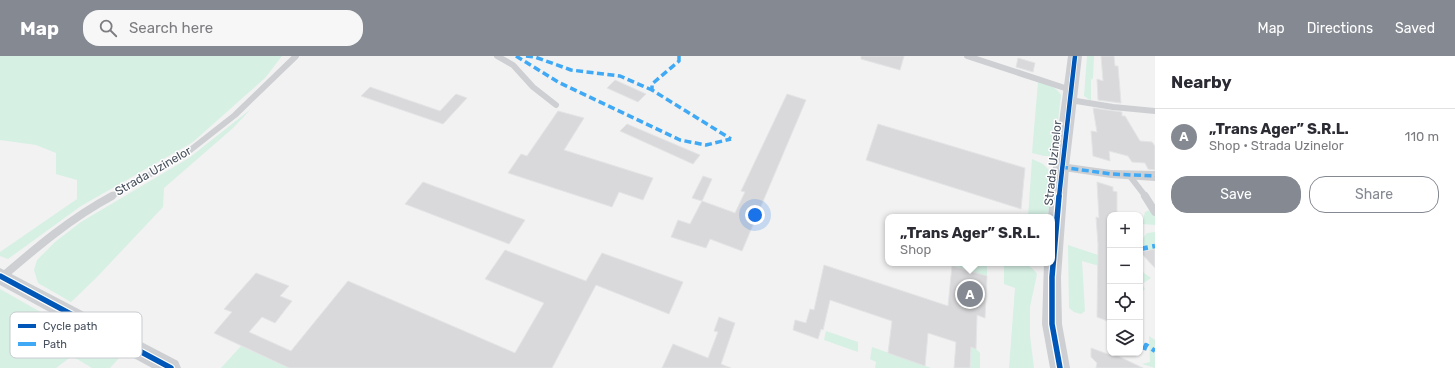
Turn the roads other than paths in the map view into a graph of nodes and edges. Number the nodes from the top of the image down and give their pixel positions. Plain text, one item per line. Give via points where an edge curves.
1 (296, 56) edge
2 (497, 56) edge
3 (967, 56) edge
4 (1075, 56) edge
5 (1071, 95) junction
6 (556, 105) dead end
7 (1155, 111) edge
8 (1061, 167) junction
9 (1129, 175) junction
10 (1155, 176) edge
11 (1155, 212) edge
12 (1055, 253) edge
13 (1054, 266) edge
14 (1, 276) edge
15 (68, 312) edge
16 (142, 352) edge
17 (171, 368) edge
18 (1060, 368) edge

1 - 14 lane, Strada Uzinelor via 235,115 184,156 92,206
2 - 6 lane via 519,70 534,87
3 - 5 lane
4 - 5 street, Strada Uzinelor
5 - 7 lane via 1113,107
5 - 8 street, Strada Uzinelor
8 - 9 street, Strada Uzinelor
8 - 12 street, Strada Uzinelor
9 - 10 street, Strada Uzinelor
9 - 11 lane
13 - 18 street, Strada Uzinelor via 1051,310
14 - 15 street, Strada Uzinelor
16 - 17 street, Strada Uzinelor

